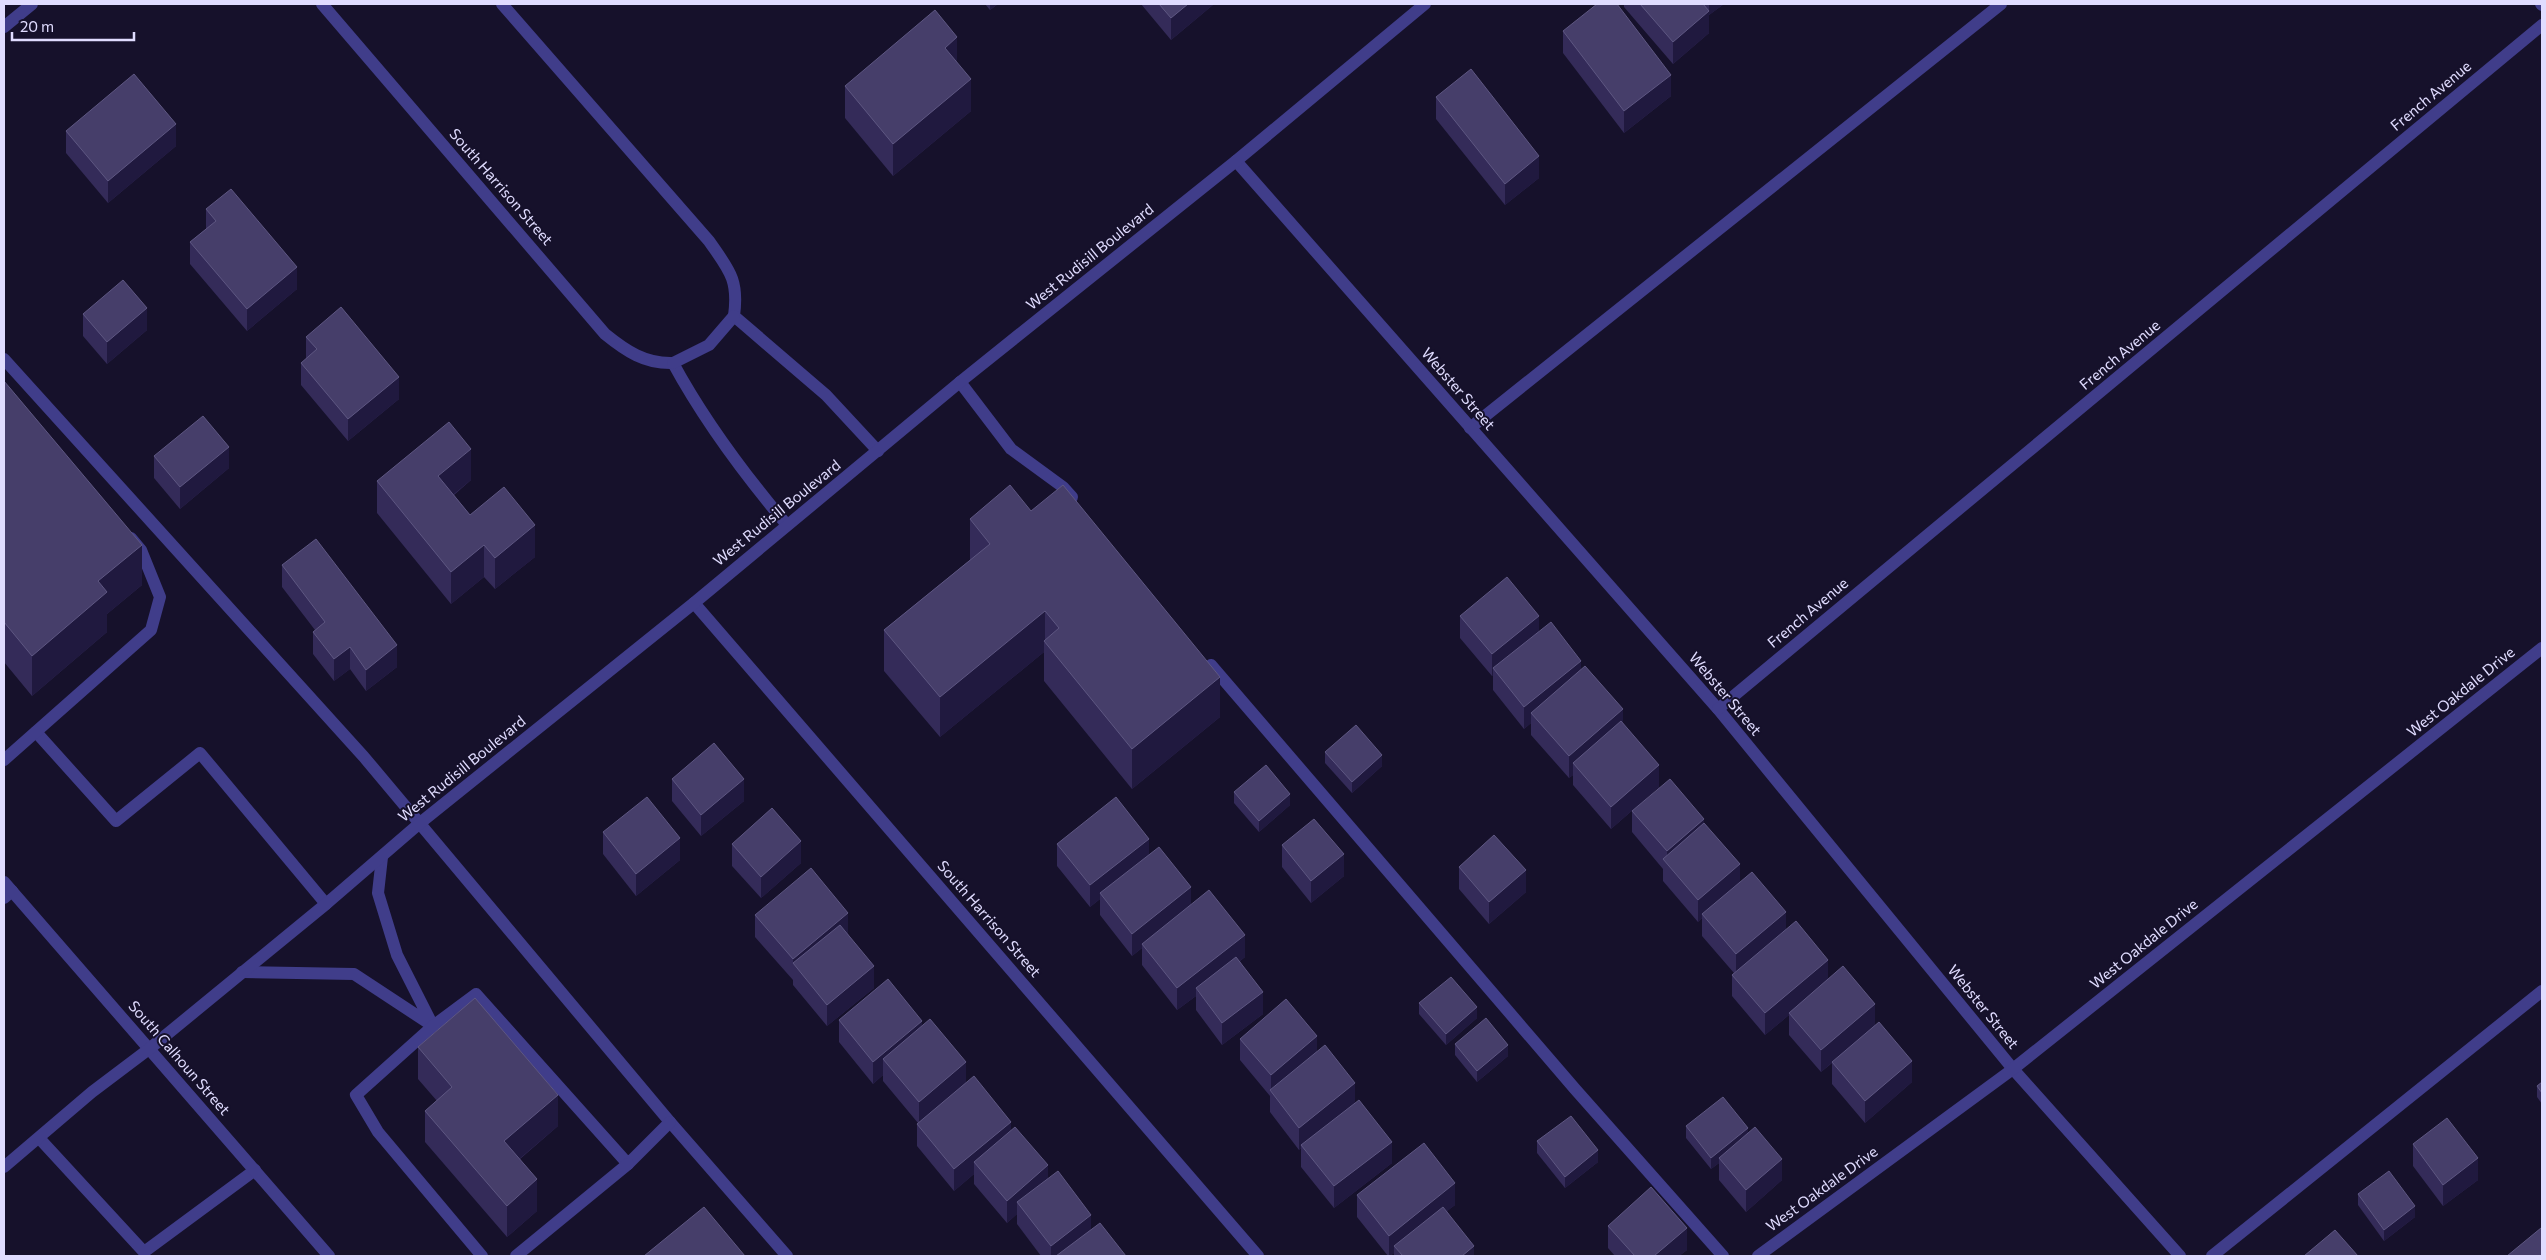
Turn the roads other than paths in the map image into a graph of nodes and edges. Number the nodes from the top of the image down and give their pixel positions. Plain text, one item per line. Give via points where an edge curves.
1 (32, 4) edge
2 (322, 4) edge
3 (502, 4) edge
4 (1426, 4) edge
5 (2001, 4) edge
6 (2542, 25) edge
7 (4, 27) edge
8 (1236, 161) junction
9 (734, 316) junction
10 (4, 359) edge
11 (673, 363) junction
12 (960, 382) junction
13 (1470, 428) junction
14 (878, 451) junction
15 (1082, 510) edge
16 (786, 525) junction
17 (122, 528) edge
18 (694, 603) junction
19 (2542, 648) edge
20 (1203, 656) edge
21 (1718, 709) junction
22 (36, 732) junction
23 (5, 756) edge
24 (420, 823) junction
25 (382, 857) junction
26 (6, 891) edge
27 (326, 904) junction
28 (242, 972) junction
29 (2542, 991) edge
30 (433, 1026) junction
31 (149, 1049) junction
32 (2013, 1069) junction
33 (670, 1122) junction
34 (39, 1138) junction
35 (628, 1164) junction
36 (4, 1167) edge
37 (255, 1170) junction
38 (143, 1254) edge
39 (329, 1256) edge
40 (482, 1256) edge
41 (516, 1256) edge
42 (787, 1256) edge
43 (1258, 1256) edge
44 (1723, 1256) edge
45 (1758, 1256) edge
46 (2180, 1256) edge
47 (2212, 1256) edge

1 - 7 street
2 - 11 street, South Harrison Street via 605,334 624,350 643,359 657,364
3 - 9 street via 709,241 732,274 737,295
4 - 8 street, West Rudisill Boulevard
5 - 13 street
6 - 21 street, French Avenue
8 - 12 street, West Rudisill Boulevard
8 - 13 street, Webster Street
9 - 11 street via 709,345
9 - 14 street via 826,396
10 - 24 street via 216,591
11 - 16 street via 739,467
12 - 14 street, West Rudisill Boulevard
12 - 15 street via 1011,449 1063,487
13 - 21 street, Webster Street
14 - 16 street, West Rudisill Boulevard
16 - 18 street, West Rudisill Boulevard
17 - 22 street via 142,550 160,597 151,630
18 - 24 street, West Rudisill Boulevard
18 - 43 street, South Harrison Street
19 - 32 street, West Oakdale Drive
20 - 44 street
21 - 32 street, Webster Street
22 - 23 street
22 - 27 street via 116,821 200,753
24 - 25 street, West Rudisill Boulevard
24 - 33 street
25 - 27 street, West Rudisill Boulevard
25 - 30 street via 378,893 397,955
26 - 31 street, South Calhoun Street
27 - 28 street, West Rudisill Boulevard
28 - 30 street via 354,974
28 - 31 street, West Rudisill Boulevard
29 - 47 street
30 - 35 street via 476,994
30 - 40 street via 356,1095 378,1132
31 - 34 street, West Rudisill Boulevard
31 - 37 street, South Calhoun Street
32 - 45 street, West Oakdale Drive
32 - 46 street, Webster Street
33 - 35 street
33 - 42 street
34 - 36 street, West Rudisill Boulevard
34 - 38 street
35 - 41 street
37 - 38 street
37 - 39 street, South Calhoun Street

